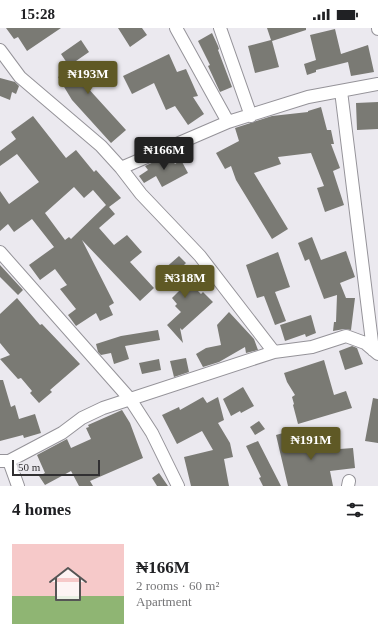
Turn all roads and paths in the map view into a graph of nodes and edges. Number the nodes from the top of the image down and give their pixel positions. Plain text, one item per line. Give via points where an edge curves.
1 (176, 28) edge
2 (220, 28) edge
3 (0, 50) edge
4 (378, 84) edge
5 (341, 91) junction
6 (251, 116) junction
7 (228, 122) junction
8 (121, 168) junction
9 (0, 252) edge
10 (274, 352) junction
11 (376, 352) edge
12 (130, 399) junction
13 (4, 461) edge
14 (18, 486) edge
15 (178, 486) edge

1 - 7 street
2 - 6 street
3 - 8 street via 20,77 101,146
4 - 5 street
5 - 6 street via 308,97
5 - 11 street
6 - 7 street
7 - 8 street
8 - 10 street via 141,194 200,256
9 - 12 street
10 - 11 street via 312,347 346,336 365,342
10 - 12 street
12 - 13 street via 82,418 62,433
12 - 15 street via 152,433
13 - 14 street

